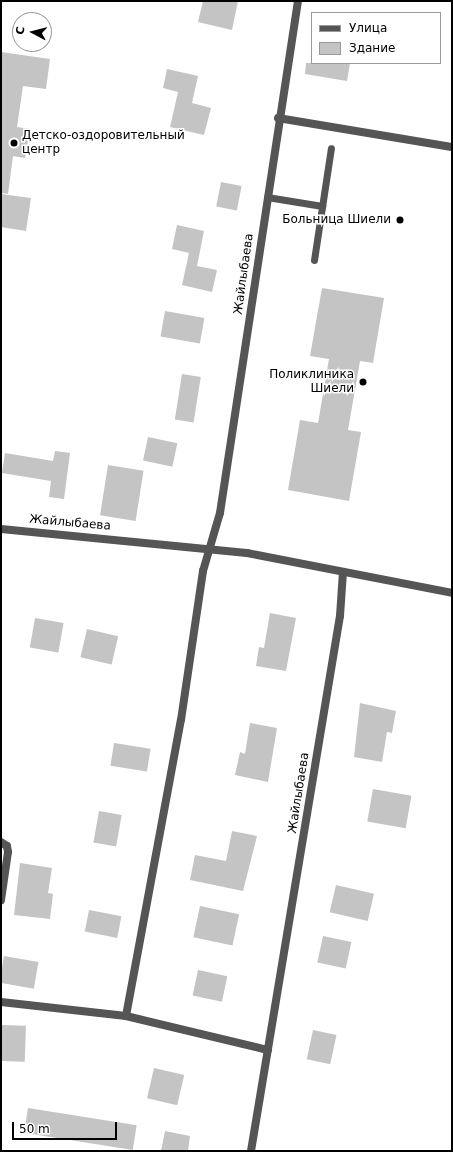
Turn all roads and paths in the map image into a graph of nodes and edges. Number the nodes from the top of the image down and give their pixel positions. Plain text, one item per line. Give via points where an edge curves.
1 (298, 1) edge
2 (278, 118) junction
3 (452, 147) edge
4 (331, 148) dead end
5 (267, 197) junction
6 (322, 206) junction
7 (314, 260) dead end
8 (1, 529) edge
9 (209, 549) junction
10 (343, 572) junction
11 (452, 594) edge
12 (1, 842) edge
13 (1, 900) edge
14 (1, 1002) edge
15 (126, 1016) junction
16 (268, 1050) junction
17 (251, 1151) edge

1 - 2 street, Жайлыбаева
2 - 3 street
2 - 5 street, Жайлыбаева
4 - 6 lane
5 - 6 lane
5 - 9 street, Жайлыбаева via 220,513
6 - 7 lane
8 - 9 street, Жайлыбаева
9 - 10 street, Жайлыбаева
9 - 15 street via 203,571 181,720
10 - 11 street
10 - 16 street, Жайлыбаева via 340,616
12 - 13 street via 7,846 8,852
14 - 15 street
15 - 16 street
16 - 17 street, Жайлыбаева

